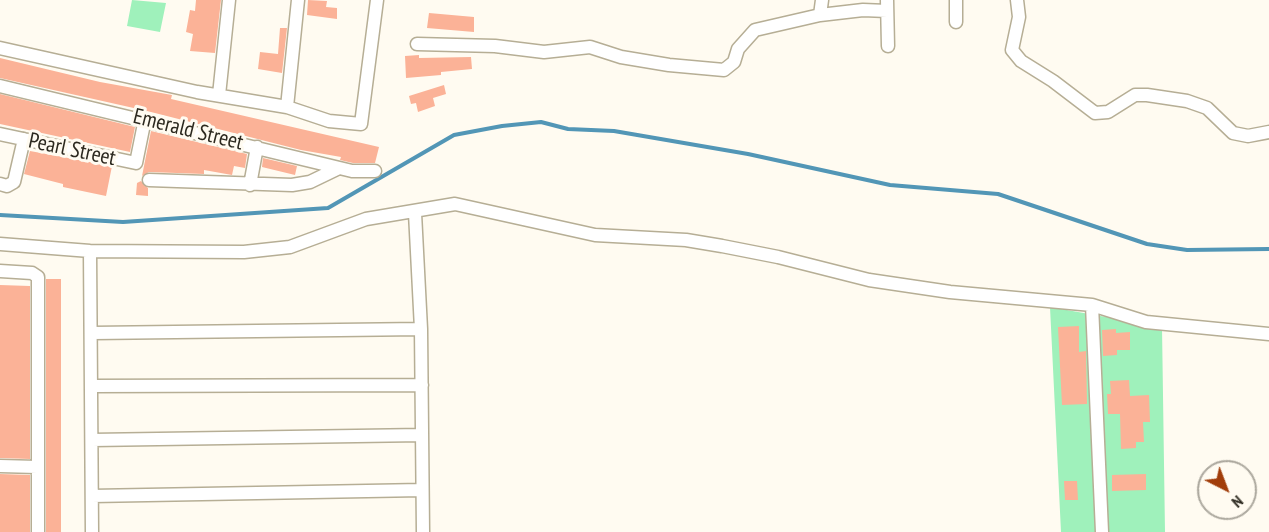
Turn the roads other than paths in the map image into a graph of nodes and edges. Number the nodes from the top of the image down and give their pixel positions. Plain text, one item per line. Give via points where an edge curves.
1 (230, 0) edge
2 (298, 0) edge
3 (377, 0) edge
4 (822, 0) edge
5 (956, 0) edge
6 (1017, 0) edge
7 (887, 6) edge
8 (820, 15) junction
9 (956, 22) dead end
10 (417, 44) dead end
11 (888, 46) dead end
12 (0, 48) edge
13 (0, 87) edge
14 (219, 95) junction
15 (287, 107) junction
16 (145, 119) junction
17 (1269, 132) edge
18 (0, 134) edge
19 (24, 140) junction
20 (257, 147) junction
21 (339, 168) junction
22 (375, 171) dead end
23 (149, 180) dead end
24 (0, 184) edge
25 (250, 185) junction
26 (415, 213) junction
27 (0, 244) edge
28 (90, 250) junction
29 (0, 270) edge
30 (1092, 305) junction
31 (421, 329) junction
32 (93, 333) junction
33 (1269, 334) edge
34 (422, 385) junction
35 (92, 386) junction
36 (422, 435) junction
37 (92, 440) junction
38 (0, 466) edge
39 (37, 467) junction
40 (422, 490) junction
41 (92, 496) junction
42 (38, 532) edge
43 (92, 532) edge
44 (423, 532) edge
45 (1102, 532) edge

1 - 14 street
2 - 15 street
3 - 15 street via 364,124 329,121
4 - 8 street
5 - 9 street
6 - 17 street via 1019,17 1012,50 1021,61 1095,113 1108,112 1136,95 1147,96 1207,108 1233,133 1248,136
7 - 8 street
7 - 11 street
8 - 10 street via 755,30 738,49 734,62 724,70 669,66 590,48 544,52
12 - 14 street
13 - 16 street, Emerald Street
14 - 15 street
16 - 19 street, Pearl Street via 136,163
16 - 20 street, Emerald Street
18 - 19 street, Pearl Street
19 - 24 street via 14,182 8,186
20 - 21 street, Emerald Street
20 - 25 street
21 - 22 street, Emerald Street
21 - 25 street via 310,182
23 - 25 street
26 - 28 street via 366,219 290,247 244,252
26 - 30 street via 455,204 595,235 722,246 869,280
26 - 31 street
27 - 28 street
28 - 32 street
29 - 39 street via 32,273 38,278
30 - 33 street via 1146,321
30 - 45 street
31 - 32 street
31 - 34 street
32 - 35 street
34 - 35 street
34 - 36 street
35 - 37 street
36 - 37 street
36 - 40 street
37 - 41 street
38 - 39 street
39 - 42 street
40 - 41 street
40 - 44 street
41 - 43 street

